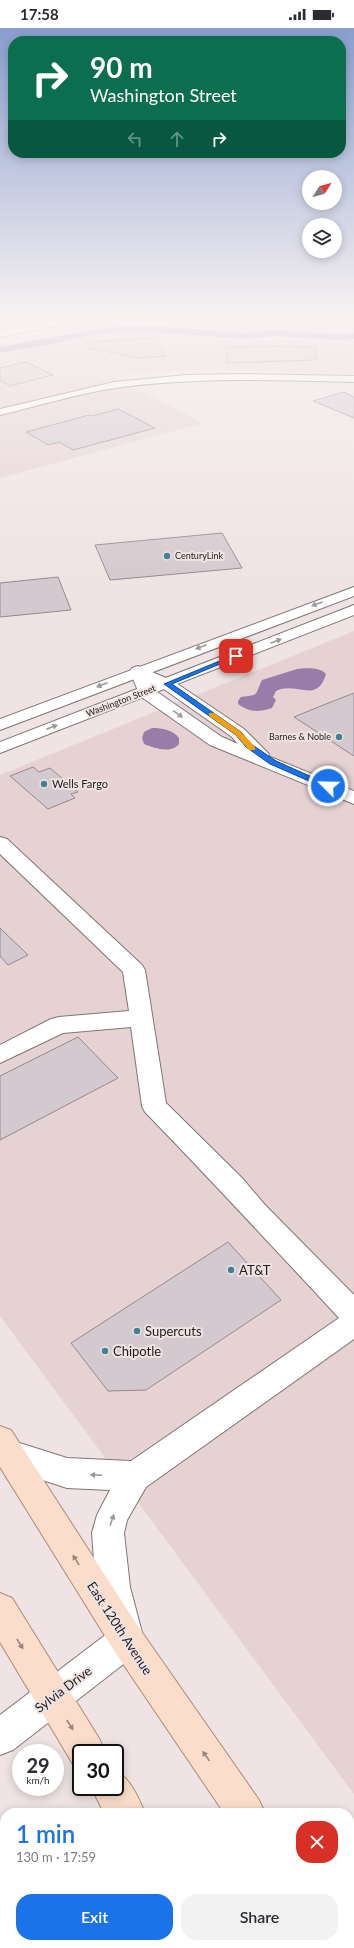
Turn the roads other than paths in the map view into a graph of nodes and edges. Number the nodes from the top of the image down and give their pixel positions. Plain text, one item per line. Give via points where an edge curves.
1 (36, 404) edge
2 (0, 412) edge
3 (354, 591) edge
4 (354, 610) edge
5 (138, 671) junction
6 (167, 684) junction
7 (146, 692) junction
8 (38, 710) junction
9 (0, 725) edge
10 (0, 733) edge
11 (0, 748) edge
12 (273, 763) junction
13 (354, 798) edge
14 (0, 843) edge
15 (142, 1018) junction
16 (0, 1055) edge
17 (354, 1314) edge
18 (354, 1323) edge
19 (5, 1447) edge
20 (135, 1476) junction
21 (0, 1610) edge
22 (127, 1640) junction
23 (52, 1698) junction
24 (0, 1737) edge
25 (81, 1744) edge
26 (115, 1796) edge
27 (123, 1808) edge
28 (243, 1808) edge

1 - 2 street
3 -> 5 street, Washington Street
6 -> 4 street, Washington Street
5 - 6 street
5 - 7 street
5 -> 8 street, Washington Street
6 - 7 street, Washington Street
6 - 12 street via 238,733 249,746
11 -> 7 street, Washington Street
7 -> 12 street via 216,741
8 - 9 street, Washington Street
8 - 10 street
12 - 13 street
14 - 15 street via 134,970
15 - 16 street via 59,1025
15 - 17 street via 154,1106 233,1185
18 - 20 street
20 -> 19 street via 68,1473
22 -> 19 main road, East 120th Avenue
22 -> 20 street via 113,1587 108,1533 113,1515
21 -> 23 main road
22 - 23 street, Sylvia Drive
28 -> 22 main road, East 120th Avenue
23 - 24 street, Sylvia Drive
23 -> 25 main road
26 - 27 main road

